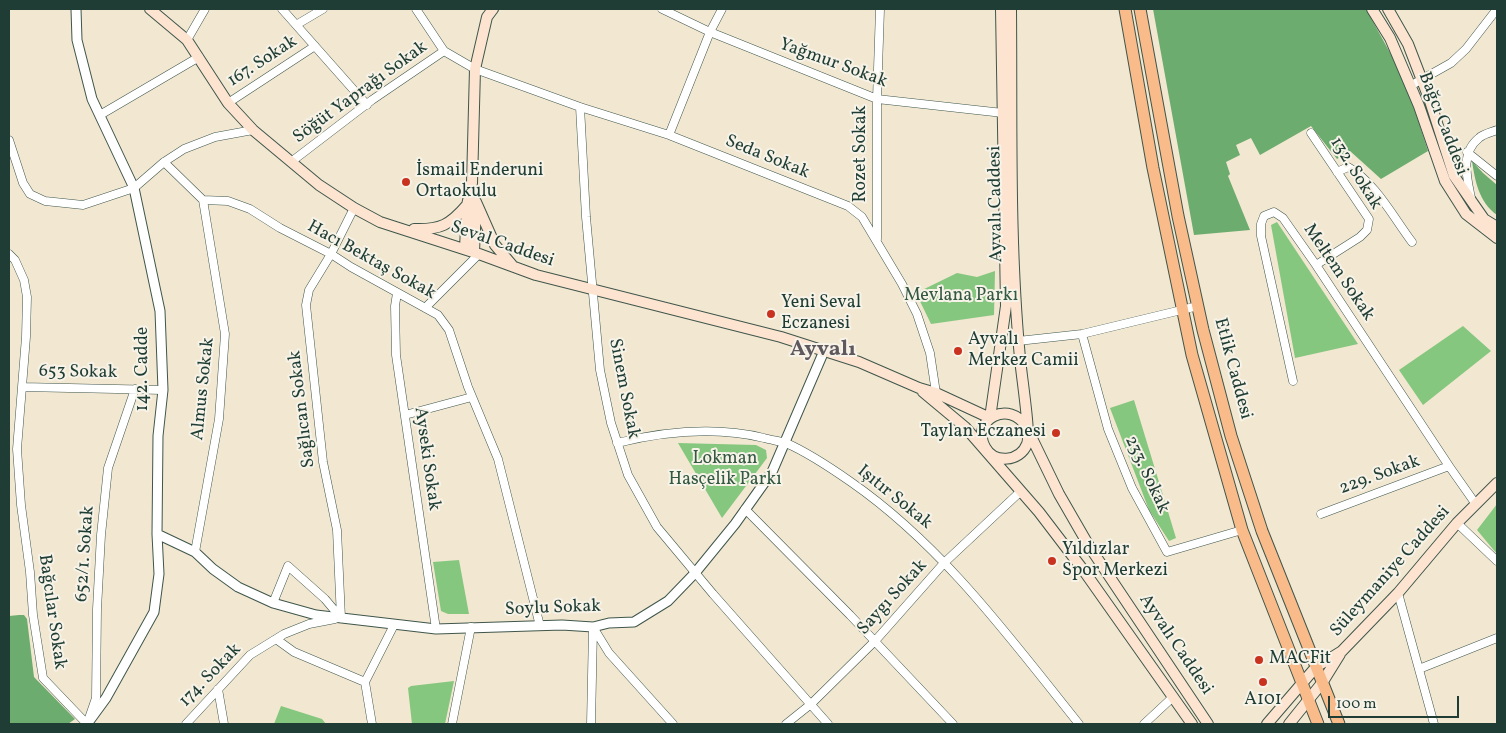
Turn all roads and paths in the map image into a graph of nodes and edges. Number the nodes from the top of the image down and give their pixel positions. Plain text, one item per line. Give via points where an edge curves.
1 (76, 9) edge
2 (150, 9) edge
3 (204, 9) edge
4 (282, 9) edge
5 (322, 9) edge
6 (416, 9) edge
7 (493, 9) edge
8 (662, 9) edge
9 (722, 9) edge
10 (880, 9) edge
11 (1001, 9) edge
12 (1011, 9) edge
13 (1124, 9) edge
14 (1140, 9) edge
15 (1372, 9) edge
16 (1388, 9) edge
17 (1497, 9) edge
18 (296, 25) junction
19 (710, 32) junction
20 (187, 40) junction
21 (315, 46) junction
22 (444, 51) junction
23 (199, 58) junction
24 (475, 70) junction
25 (1422, 79) junction
26 (1410, 86) junction
27 (877, 99) junction
28 (228, 104) junction
29 (366, 105) junction
30 (580, 107) junction
31 (1003, 113) junction
32 (100, 115) junction
33 (253, 130) junction
34 (1497, 130) edge
35 (1311, 133) dead end
36 (669, 135) junction
37 (9, 140) edge
38 (1467, 152) junction
39 (164, 162) junction
40 (291, 162) junction
41 (1337, 172) junction
42 (1497, 176) edge
43 (134, 188) junction
44 (203, 200) junction
45 (471, 204) junction
46 (1473, 204) junction
47 (354, 208) junction
48 (398, 228) junction
49 (1497, 228) edge
50 (1497, 238) edge
51 (877, 240) junction
52 (1412, 242) dead end
53 (473, 251) junction
54 (9, 254) edge
55 (331, 254) junction
56 (1316, 265) junction
57 (513, 266) junction
58 (593, 290) junction
59 (398, 293) junction
60 (1198, 306) junction
61 (425, 308) junction
62 (1182, 311) junction
63 (1082, 334) junction
64 (1018, 341) junction
65 (824, 351) junction
66 (1293, 381) dead end
67 (22, 387) junction
68 (919, 388) junction
69 (135, 389) junction
70 (163, 390) junction
71 (936, 393) junction
72 (472, 397) junction
73 (405, 415) junction
74 (990, 418) junction
75 (1027, 428) junction
76 (617, 443) junction
77 (785, 443) junction
78 (988, 452) junction
79 (1449, 466) junction
80 (1496, 486) edge
81 (1021, 491) junction
82 (1475, 503) junction
83 (745, 509) junction
84 (1321, 514) dead end
85 (1457, 523) junction
86 (1242, 530) junction
87 (157, 534) junction
88 (195, 552) junction
89 (1497, 561) edge
90 (944, 563) junction
91 (695, 573) junction
92 (1398, 593) junction
93 (273, 603) junction
94 (341, 618) junction
95 (394, 625) junction
96 (540, 626) junction
97 (472, 627) junction
98 (593, 627) junction
99 (436, 629) junction
100 (1497, 638) edge
101 (276, 639) junction
102 (875, 641) junction
103 (1342, 652) junction
104 (1316, 667) junction
105 (1419, 669) junction
106 (365, 682) junction
107 (1301, 683) junction
108 (1322, 683) junction
109 (218, 688) junction
110 (1173, 698) junction
111 (1308, 700) junction
112 (811, 704) junction
113 (87, 724) edge
114 (186, 724) edge
115 (224, 724) edge
116 (372, 724) edge
117 (452, 724) edge
118 (591, 724) edge
119 (673, 724) edge
120 (786, 724) edge
121 (828, 724) edge
122 (953, 724) edge
123 (1079, 724) edge
124 (1144, 724) edge
125 (1192, 724) edge
126 (1208, 724) edge
127 (1267, 724) edge
128 (1289, 724) edge
129 (1318, 724) edge
130 (1339, 724) edge
131 (1434, 724) edge

1 - 32 street, 142. Cadde via 77,40 92,99
2 - 20 main road, Seval Caddesi
3 - 20 street
4 - 18 street
5 - 18 street
6 - 22 street
7 - 24 main road via 487,17
8 - 19 street, Yağmur Sokak
9 - 19 street
10 - 27 street, Rozet Sokak
11 - 31 main road, Ayvalı Caddesi
12 - 64 main road, Ayvalı Caddesi
13 - 62 main road, Etlik Caddesi
14 - 60 main road, Etlik Caddesi
15 - 26 main road, Bağcı Caddesi via 1390,38
16 - 25 main road, Bağcı Caddesi via 1408,44
17 - 25 street via 1452,63
18 - 21 street
19 - 27 street, Yağmur Sokak
19 - 36 street
20 - 23 main road, Seval Caddesi
21 - 28 street, 167. Sokak
21 - 29 street
22 - 24 street, Söğüt Yaprağı Sokak
22 - 29 street, Söğüt Yaprağı Sokak
23 - 28 main road, Seval Caddesi
23 - 32 street
24 - 30 street, Seda Sokak
24 - 45 main road
25 - 26 street
25 - 46 main road, Bağcı Caddesi via 1454,176
26 - 50 main road, Bağcı Caddesi via 1445,181 1466,214
27 - 31 street, Yağmur Sokak
27 - 51 street, Rozet Sokak
28 - 33 main road, Seval Caddesi
29 - 40 street, Söğüt Yaprağı Sokak
30 - 36 street, Seda Sokak
30 - 58 street, Sinem Sokak
31 - 74 main road, Ayvalı Caddesi via 1006,306
32 - 43 street, 142. Cadde
33 - 39 street via 215,137 184,149
33 - 40 main road, Seval Caddesi
34 - 38 street via 1479,137
35 - 41 street, 132. Sokak
36 - 51 street, Seda Sokak via 848,206 862,217
37 - 43 street via 23,183 30,194 45,201 83,205
38 - 42 street
38 - 46 street via 1466,178
39 - 43 street
39 - 44 street
40 - 47 main road, Seval Caddesi
41 - 52 street via 1348,167 1358,173
41 - 56 street, 132. Sokak via 1370,219 1367,230 1360,237
43 - 70 street, 142. Cadde via 160,311
44 - 55 street, Hacı Bektaş Sokak via 228,202 250,209
44 - 88 street, Almus Sokak via 225,334 219,419
45 - 48 main road via 444,226 427,230
45 - 53 main road
45 - 57 main road
46 - 49 main road, Bağcı Caddesi via 1484,219
47 - 48 main road, Seval Caddesi
47 - 55 street, Sağlıcan Sokak
48 - 53 main road, Seval Caddesi
51 - 71 street, Seda Sokak via 917,314 930,353
53 - 57 main road, Seval Caddesi
53 - 61 street
54 - 67 street, Bağcılar Sokak via 21,274 27,297
55 - 59 street, Hacı Bektaş Sokak
55 - 94 street, Sağlıcan Sokak via 308,290 306,304 323,462 337,530
56 - 66 street, Meltem Sokak via 1282,218 1274,212 1264,216 1261,236
56 - 79 street, Meltem Sokak
57 - 58 main road, Seval Caddesi
58 - 65 main road, Seval Caddesi
58 - 76 street, Sinem Sokak via 600,370
59 - 61 street, Hacı Bektaş Sokak
59 - 73 street, Ayseki Sokak via 395,306 396,354
60 - 62 street
60 - 104 main road, Etlik Caddesi via 1232,436 1259,522
61 - 72 street, Hacı Bektaş Sokak via 438,315 449,330
62 - 63 street
62 - 86 main road, Etlik Caddesi
63 - 64 street
63 - 86 street, 233. Sokak via 1108,429 1132,488 1167,552
64 - 75 main road, Ayvalı Caddesi
65 - 68 main road, Seval Caddesi
65 - 77 street, Soylu Sokak
67 - 69 street, 653 Sokak
67 - 113 street, Bağcılar Sokak via 17,449 21,505 33,615 44,678
68 - 71 main road, Seval Caddesi
68 - 78 main road, Seval Caddesi via 965,427
69 - 70 street, 653 Sokak
69 - 113 street, 652/1. Sokak via 108,468 100,544 96,698
70 - 87 street, 142. Cadde via 158,436
71 - 74 main road, Seval Caddesi
72 - 73 street
72 - 96 street, Hacı Bektaş Sokak via 498,459
73 - 99 street, Ayseki Sokak
74 - 75 main road, Ayvalı Caddesi via 1011,414 1023,421
74 - 78 main road, Ayvalı Caddesi via 982,438
75 - 78 main road, Ayvalı Caddesi via 1028,444 1018,456 1002,459
75 - 126 main road, Ayvalı Caddesi via 1089,546
76 - 77 street, Işıtır Sokak via 695,430 745,433
76 - 91 street, Sinem Sokak via 628,475 657,527
77 - 83 street, Soylu Sokak via 772,472
77 - 90 street, Işıtır Sokak via 826,464 874,498
78 - 81 main road, Ayvalı Caddesi
79 - 82 street, Meltem Sokak
79 - 84 street, 229. Sokak
80 - 82 main road, Süleymaniye Caddesi
81 - 90 street, Saygı Sokak
81 - 110 main road, Ayvalı Caddesi via 1084,571
82 - 85 main road, Süleymaniye Caddesi
83 - 91 street, Soylu Sokak
83 - 102 street
85 - 89 street
85 - 92 main road, Süleymaniye Caddesi
86 - 107 main road, Etlik Caddesi
87 - 88 street, Soylu Sokak
87 - 113 street, 142. Cadde via 159,574 154,612 106,698
88 - 93 street, Soylu Sokak via 238,587
90 - 102 street, Saygı Sokak
90 - 123 street, Işıtır Sokak via 972,592
91 - 98 street, Soylu Sokak via 668,601 634,622
91 - 112 street, Sinem Sokak
92 - 103 main road, Süleymaniye Caddesi
92 - 105 street
93 - 94 street, Soylu Sokak
93 - 94 street via 288,566
94 - 95 street, Soylu Sokak
94 - 101 street, 174. Sokak via 309,624
95 - 99 street, Soylu Sokak
95 - 106 street
96 - 97 street, Soylu Sokak
96 - 98 street, Soylu Sokak
97 - 99 street, Soylu Sokak
97 - 117 street
98 - 118 street
98 - 119 street via 609,653
100 - 105 street
101 - 106 street via 294,652
101 - 109 street, 174. Sokak via 250,655
102 - 112 street, Saygı Sokak
102 - 122 street
103 - 104 main road, Süleymaniye Caddesi
103 - 108 main road
104 - 107 main road, Süleymaniye Caddesi
104 - 108 main road, Etlik Caddesi
105 - 131 street
106 - 116 street
107 - 111 main road, Etlik Caddesi
107 - 127 main road, Süleymaniye Caddesi
108 - 111 main road
108 - 130 main road, Etlik Caddesi
109 - 114 street, 174. Sokak
109 - 115 street
110 - 124 street
110 - 125 main road, Ayvalı Caddesi
111 - 128 main road
111 - 129 main road, Etlik Caddesi
112 - 120 street, Saygı Sokak
112 - 121 street, Sinem Sokak

